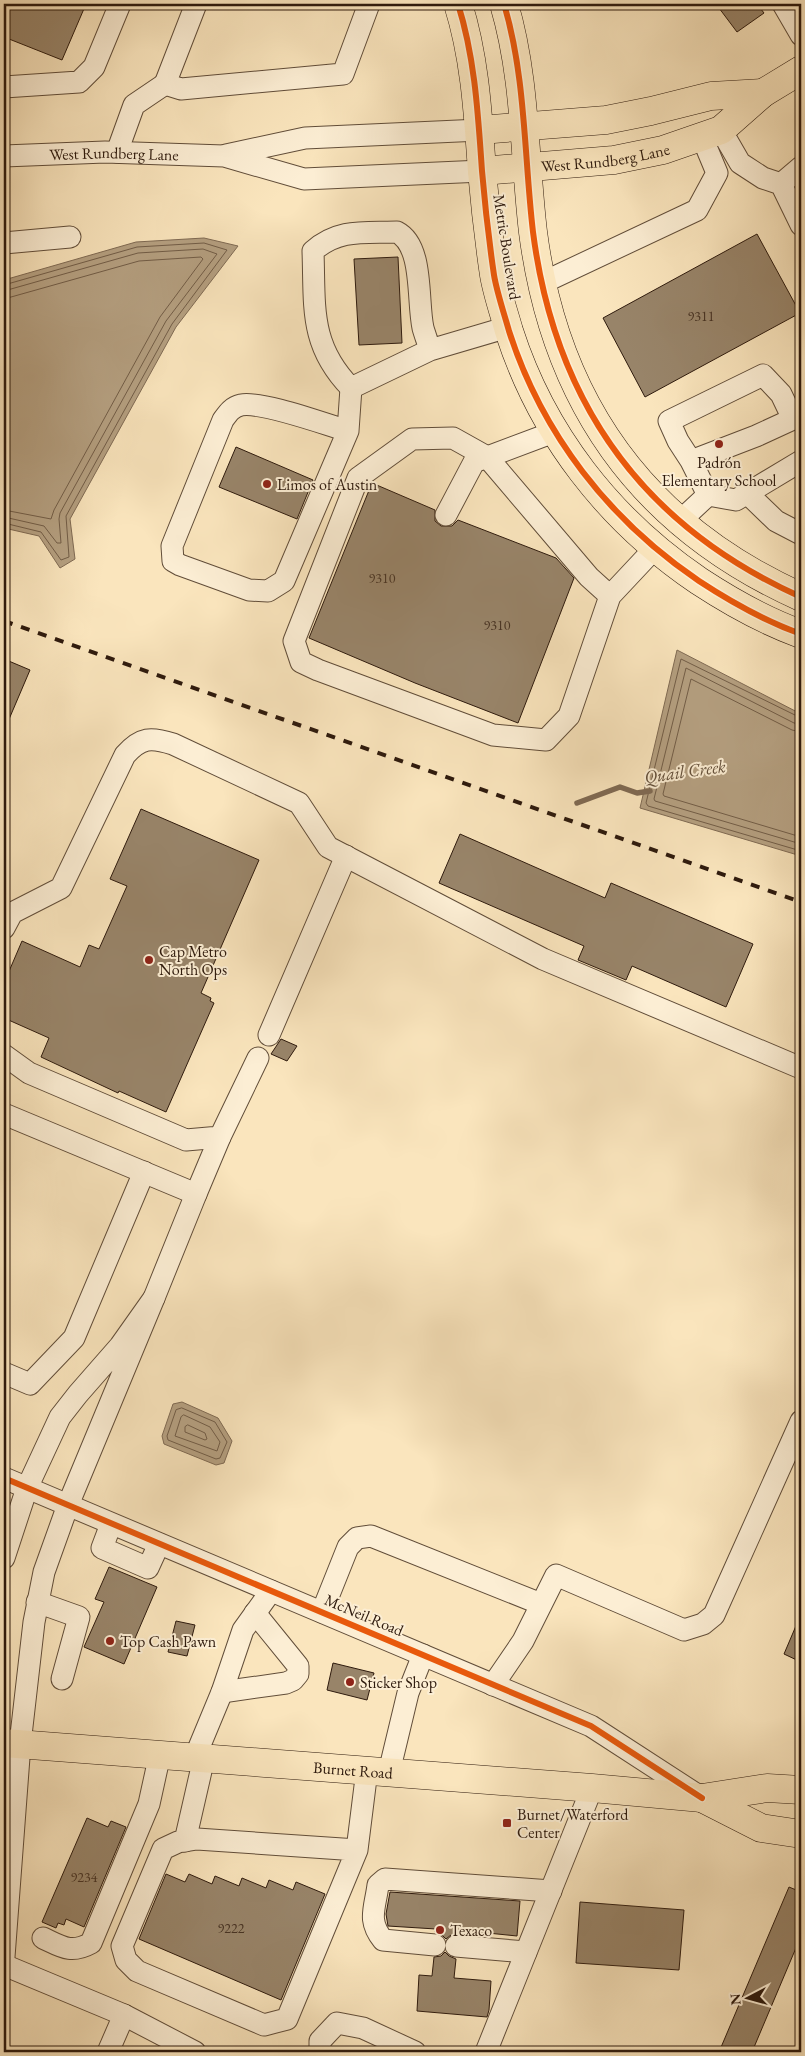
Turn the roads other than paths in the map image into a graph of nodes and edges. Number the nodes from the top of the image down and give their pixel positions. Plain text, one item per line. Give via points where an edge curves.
1 (120, 4) edge
2 (196, 4) edge
3 (369, 4) edge
4 (458, 4) edge
5 (504, 4) edge
6 (783, 4) edge
7 (801, 35) edge
8 (801, 70) edge
9 (165, 84) junction
10 (4, 87) edge
11 (764, 93) junction
12 (525, 128) junction
13 (480, 130) junction
14 (711, 134) junction
15 (117, 152) junction
16 (4, 156) edge
17 (224, 156) junction
18 (801, 167) edge
19 (528, 169) junction
20 (482, 171) junction
21 (781, 184) junction
22 (801, 225) edge
23 (70, 237) dead end
24 (4, 243) edge
25 (542, 283) junction
26 (508, 327) junction
27 (430, 350) junction
28 (351, 388) junction
29 (348, 431) junction
30 (554, 432) junction
31 (487, 457) junction
32 (801, 460) edge
33 (691, 461) junction
34 (747, 493) junction
35 (708, 495) junction
36 (446, 515) dead end
37 (680, 521) junction
38 (801, 534) edge
39 (655, 548) junction
40 (610, 596) junction
41 (801, 597) edge
42 (801, 634) edge
43 (346, 856) junction
44 (4, 928) edge
45 (269, 1035) dead end
46 (4, 1055) edge
47 (258, 1058) dead end
48 (801, 1068) edge
49 (4, 1114) edge
50 (220, 1137) junction
51 (144, 1172) junction
52 (196, 1194) junction
53 (154, 1298) junction
54 (4, 1373) edge
55 (801, 1421) edge
56 (4, 1478) edge
57 (27, 1488) junction
58 (68, 1505) junction
59 (4, 1558) edge
60 (271, 1591) junction
61 (37, 1602) junction
62 (541, 1604) junction
63 (322, 1612) junction
64 (255, 1614) junction
65 (423, 1655) junction
66 (62, 1678) dead end
67 (493, 1685) junction
68 (222, 1692) junction
69 (12, 1743) edge
70 (160, 1754) junction
71 (199, 1758) junction
72 (378, 1771) junction
73 (592, 1788) junction
74 (801, 1790) edge
75 (702, 1798) junction
76 (801, 1834) edge
77 (184, 1841) junction
78 (357, 1850) junction
79 (551, 1892) junction
80 (43, 1938) dead end
81 (435, 1945) dead end
82 (456, 1946) dead end
83 (526, 1952) junction
84 (4, 1958) edge
85 (4, 1965) edge
86 (124, 2015) junction
87 (108, 2052) edge
88 (195, 2052) edge
89 (320, 2052) edge
90 (415, 2052) edge
91 (486, 2052) edge

1 - 10 street via 94,67 79,82
2 - 9 street
3 - 9 street via 343,74 181,90
4 - 13 main road, Metric Boulevard via 471,52
5 - 12 main road, Metric Boulevard via 515,50
6 - 7 street
8 - 11 main road, West Rundberg Lane
9 - 15 street via 134,105
11 - 12 main road, West Rundberg Lane via 711,96 606,120
11 - 14 main road via 724,113
12 - 13 main road, West Rundberg Lane
12 - 19 main road, Metric Boulevard
13 - 17 street, West Rundberg Lane via 305,138
13 - 20 main road, Metric Boulevard
14 - 19 main road, West Rundberg Lane via 663,150 614,160
14 - 21 street via 740,163 763,178
14 - 25 street via 717,173 697,210
15 - 16 street, West Rundberg Lane
15 - 17 street, West Rundberg Lane
17 - 20 street, West Rundberg Lane via 304,178
18 - 21 street
19 - 20 main road, West Rundberg Lane
19 - 25 main road, Metric Boulevard
20 - 26 main road, Metric Boulevard via 495,277
21 - 22 street
23 - 24 street
25 - 37 main road, Metric Boulevard via 548,312 583,400 602,433 646,489
26 - 27 street
26 - 30 main road, Metric Boulevard via 521,365
27 - 28 street
27 - 28 street via 422,327 414,254 405,236 397,232 335,236 322,242 313,251 315,321 321,344 336,372
28 - 29 street
29 - 29 street via 284,581 268,591 250,590 173,561 172,546 223,420 230,411 238,406 262,406
30 - 31 street
30 - 39 main road, Metric Boulevard via 593,487
31 - 36 street via 474,462
31 - 40 street
31 - 40 street via 453,438 412,439 358,478 294,641 301,662 493,735 546,740 569,716
32 - 34 street
33 - 33 street via 793,419 782,394 763,375 669,421
33 - 35 street
34 - 35 street via 736,500
34 - 38 street via 776,521
35 - 37 street
37 - 39 main road
37 - 41 main road, Metric Boulevard via 735,563
39 - 40 street
39 - 42 main road, Metric Boulevard via 677,566 755,615
43 - 44 street via 328,847 299,803 173,744 146,740 125,755 61,888 12,914
43 - 45 street
43 - 48 street via 543,959
46 - 50 street via 30,1073 186,1140
47 - 50 street
49 - 51 street
50 - 52 street
51 - 52 street
51 - 54 street via 74,1338 30,1384
52 - 53 street
53 - 57 street via 120,1346 60,1417
53 - 58 street
55 - 62 street via 714,1615 703,1624 684,1630 556,1575
56 - 57 street, McNeil Road
57 - 58 street, McNeil Road
57 - 59 street
58 - 60 street, McNeil Road
58 - 61 street
60 - 63 street, McNeil Road
60 - 64 street
61 - 66 street via 79,1617
61 - 69 street
62 - 63 street via 371,1536 357,1538 348,1547
62 - 67 street via 522,1641
63 - 65 street, McNeil Road
64 - 68 street via 243,1630
64 - 68 street via 298,1666 298,1674 286,1683
65 - 67 street, McNeil Road
65 - 72 street
67 - 75 street, McNeil Road via 591,1726
68 - 71 street
69 - 70 main road, Burnet Road
69 - 84 street
70 - 71 main road, Burnet Road
70 - 80 street via 149,1804 91,1943 80,1949 65,1949
71 - 72 main road, Burnet Road
71 - 77 street
72 - 73 main road, Burnet Road
72 - 78 street
73 - 75 main road, Burnet Road
73 - 79 street
74 - 75 main road, Burnet Road via 767,1788
75 - 76 main road, Burnet Road via 761,1828
77 - 78 street via 197,1839
77 - 78 street via 163,1849 122,1946 126,1960 137,1971 264,2025 286,2019
79 - 81 street via 385,1879 378,1885 373,1922 383,1940
79 - 83 street
82 - 83 street
83 - 91 street
85 - 86 street
86 - 87 street
86 - 88 street
89 - 90 street via 320,2041 337,2023 363,2028

